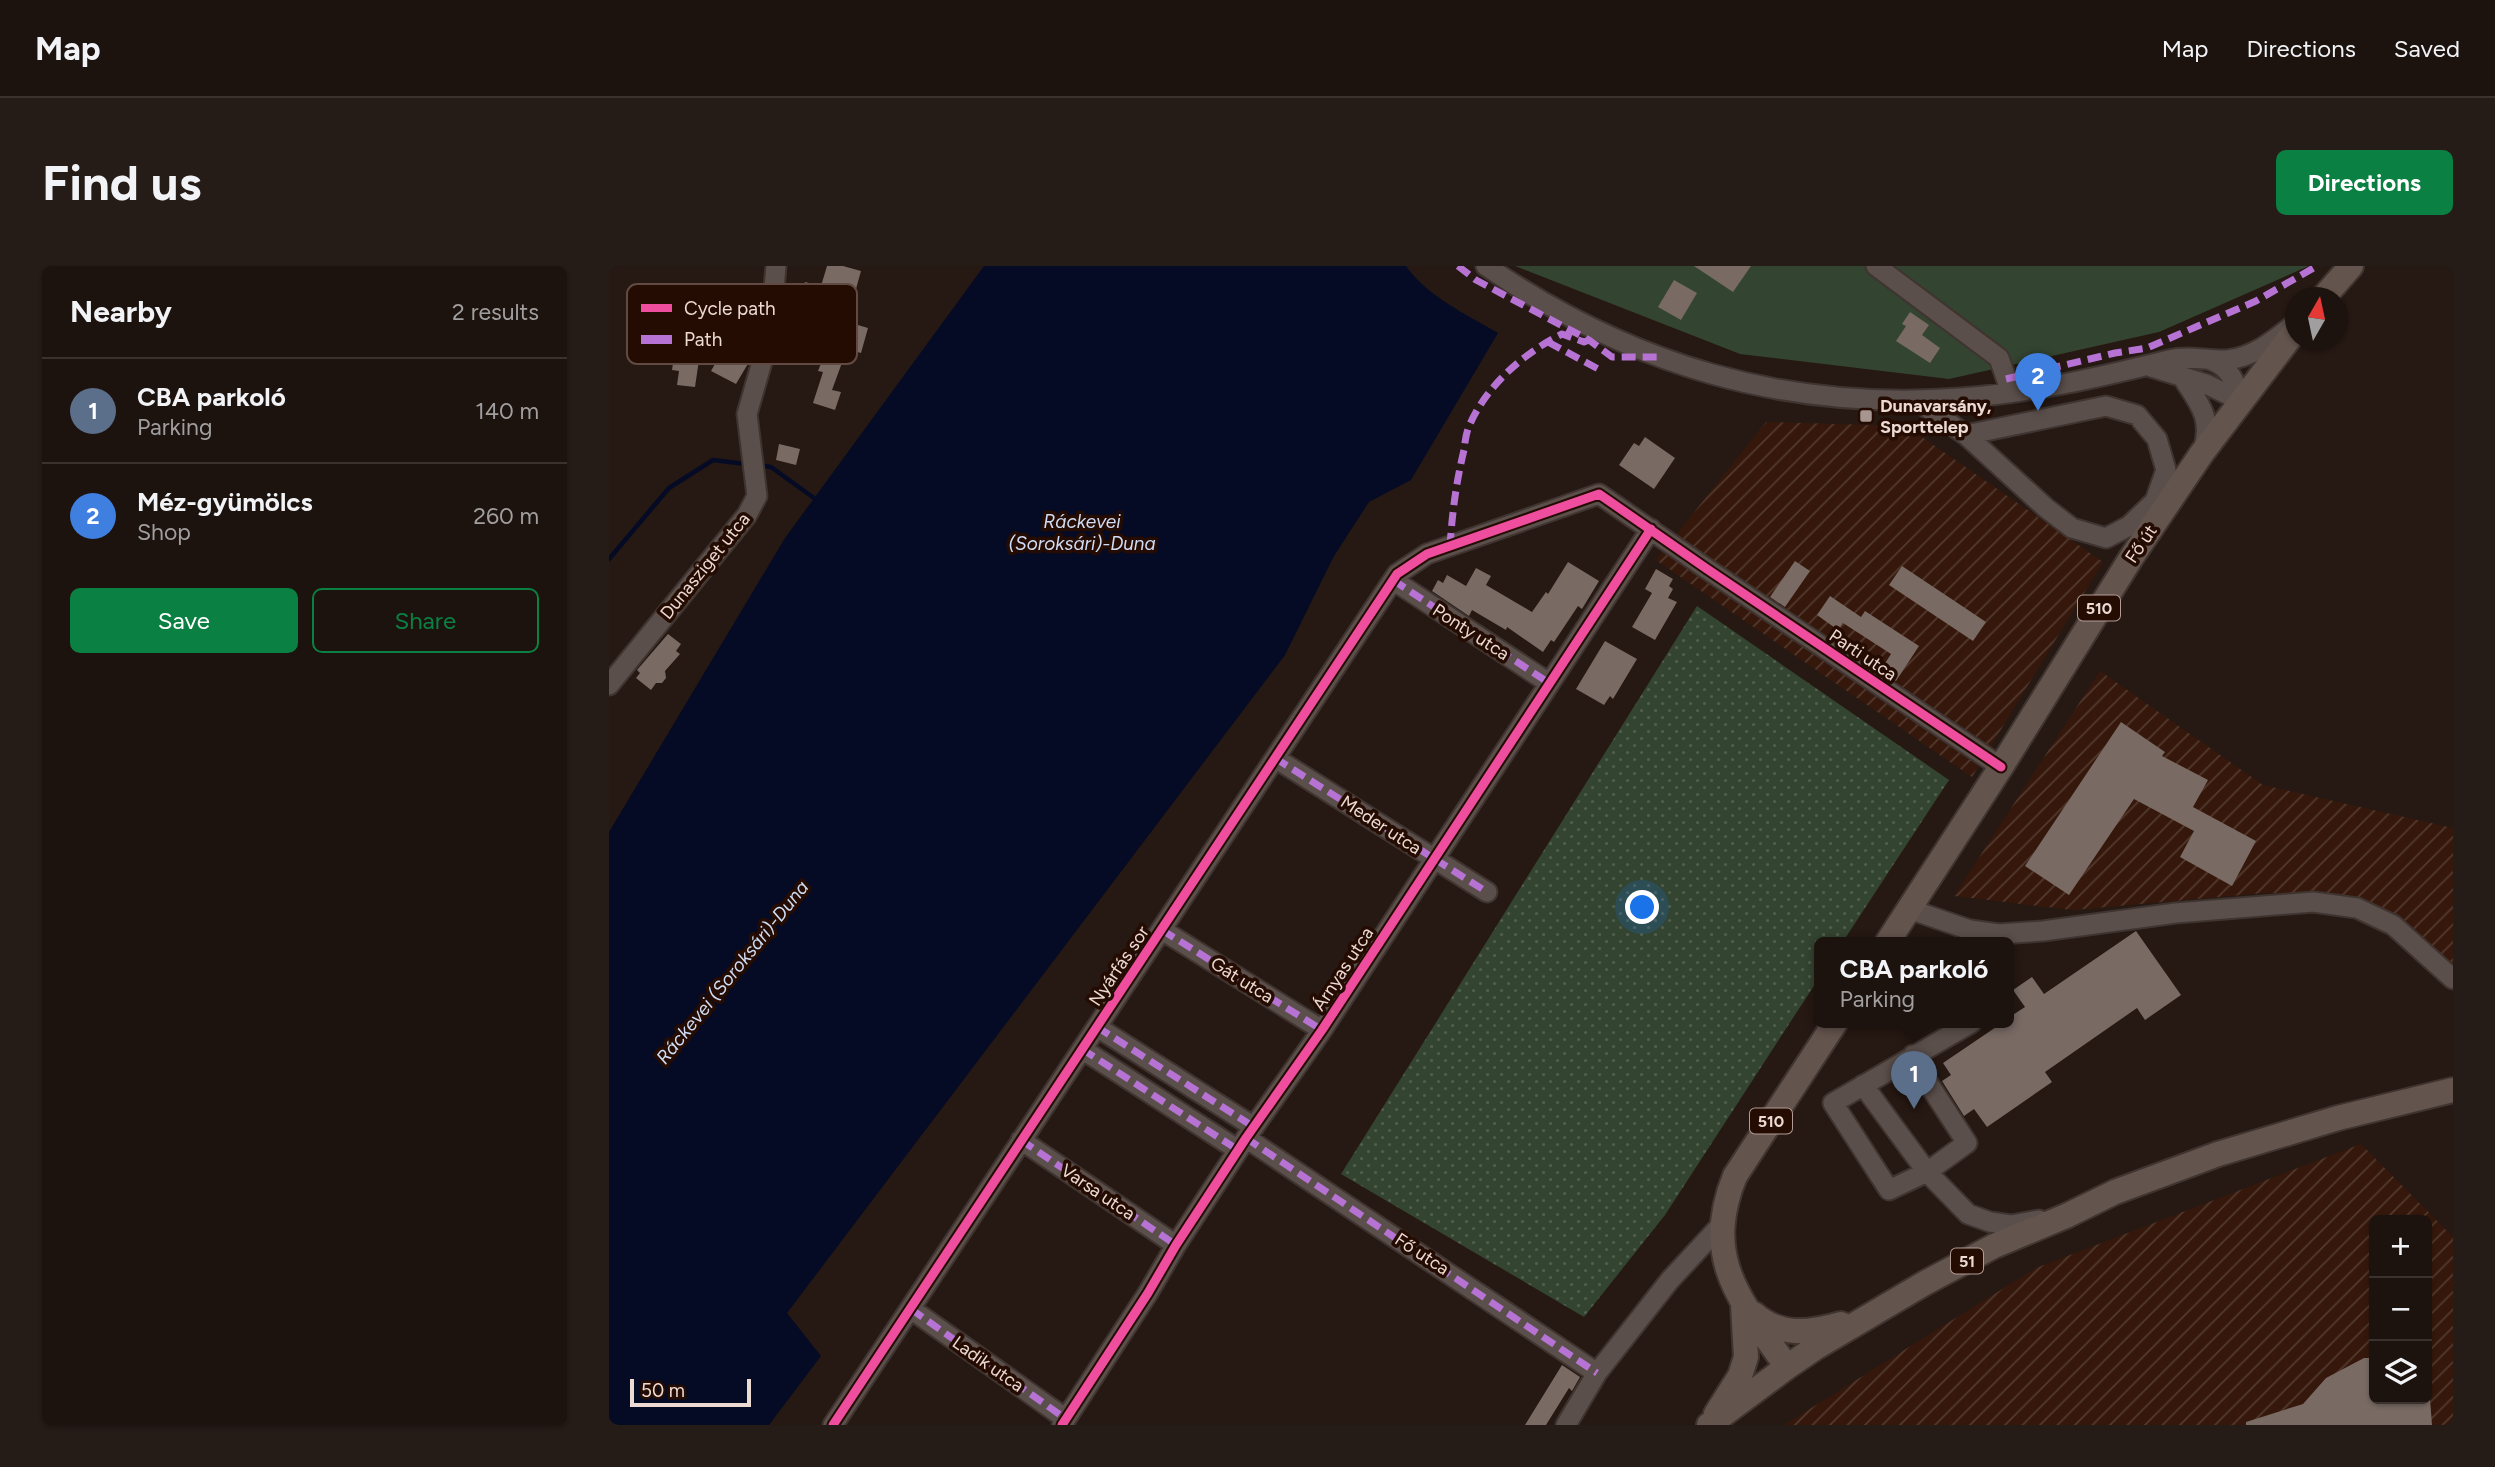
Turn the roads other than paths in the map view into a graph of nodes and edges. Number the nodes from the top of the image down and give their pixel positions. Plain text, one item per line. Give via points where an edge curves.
1 (776, 266) edge
2 (1486, 266) edge
3 (1876, 266) edge
4 (2351, 266) edge
5 (774, 284) edge
6 (2333, 287) edge
7 (2285, 331) edge
8 (2285, 344) edge
9 (2198, 358) junction
10 (761, 364) edge
11 (2146, 366) junction
12 (2181, 374) junction
13 (2011, 392) junction
14 (1916, 400) junction
15 (2241, 401) junction
16 (1966, 435) junction
17 (2202, 453) junction
18 (1651, 529) junction
19 (1393, 580) junction
20 (1549, 683) junction
21 (609, 685) edge
22 (1275, 758) junction
23 (2001, 767) junction
24 (1434, 859) junction
25 (1487, 892) dead end
26 (1909, 909) junction
27 (1162, 930) junction
28 (1891, 937) edge
29 (1995, 937) edge
30 (2005, 937) edge
31 (2453, 979) edge
32 (1097, 1027) junction
33 (1832, 1028) edge
34 (1962, 1028) edge
35 (1322, 1030) junction
36 (1082, 1049) junction
37 (1913, 1055) junction
38 (1863, 1085) junction
39 (2453, 1090) edge
40 (1246, 1139) junction
41 (1021, 1140) junction
42 (1927, 1171) junction
43 (2066, 1216) junction
44 (1721, 1225) junction
45 (1176, 1245) junction
46 (1743, 1303) junction
47 (911, 1309) junction
48 (1872, 1315) junction
49 (1787, 1367) junction
50 (1597, 1373) junction
51 (1064, 1422) edge
52 (833, 1425) edge
53 (1566, 1425) edge
54 (1709, 1425) edge

1 - 5 street, Dunasziget utca
2 - 14 street via 1610,337 1668,362 1818,396
3 - 13 street via 1999,358
4 - 6 main road
7 - 9 street via 2250,355 2226,360
8 - 15 main road, Fő út / 510
9 - 11 street via 2173,358
9 - 15 street via 2225,368 2237,383
10 - 21 street, Dunasziget utca via 747,414 757,496 747,515
11 - 12 street
11 - 13 street
12 - 15 street
12 - 17 street via 2206,419 2208,436
13 - 14 street
14 - 16 street
15 - 17 main road, Fő út / 510
16 - 16 street via 2106,406 2137,415 2157,439 2166,470 2155,501 2129,526 2106,538 2072,528
17 - 23 main road, Fő út / 510
18 - 19 street, Nyárfás sor via 1599,494 1427,554
18 - 20 street, Árnyas utca
18 - 23 street, Parti utca
19 - 20 street, Ponty utca
19 - 22 street, Nyárfás sor
20 - 24 street, Árnyas utca
22 - 24 street, Meder utca
22 - 27 street, Nyárfás sor
23 - 26 main road, 510
24 - 25 street, Meder utca
24 - 35 street, Árnyas utca
26 - 28 main road, 510
26 - 29 street
27 - 32 street, Nyárfás sor
27 - 35 street, Gát utca
30 - 31 street via 2176,913 2313,902 2357,908 2393,925
32 - 36 street, Nyárfás sor
32 - 40 street, Fő utca
33 - 44 main road, 510 via 1735,1176
34 - 37 street
35 - 40 street, Árnyas utca
36 - 40 street, Fő utca
36 - 41 street, Nyárfás sor
37 - 38 street
37 - 42 street via 1967,1143
38 - 42 street
38 - 42 street via 1833,1103 1889,1190
39 - 43 main road, 51 via 2257,1141 2115,1192
40 - 45 street, Árnyas utca
40 - 50 street, Fő utca
41 - 45 street, Varsa utca
41 - 47 street, Nyárfás sor
42 - 43 street via 1968,1214 1990,1223 2011,1225
43 - 48 main road, 51 via 1994,1246
44 - 46 main road, 510 via 1725,1262
44 - 50 street via 1670,1280
45 - 51 street, Árnyas utca
46 - 48 main road via 1768,1324 1786,1331 1819,1330
46 - 49 main road, 510
46 - 54 main road via 1746,1357 1740,1376
47 - 51 street, Ladik utca
47 - 52 street, Nyárfás sor
48 - 49 main road, 51
49 - 54 main road, 51
50 - 53 street

